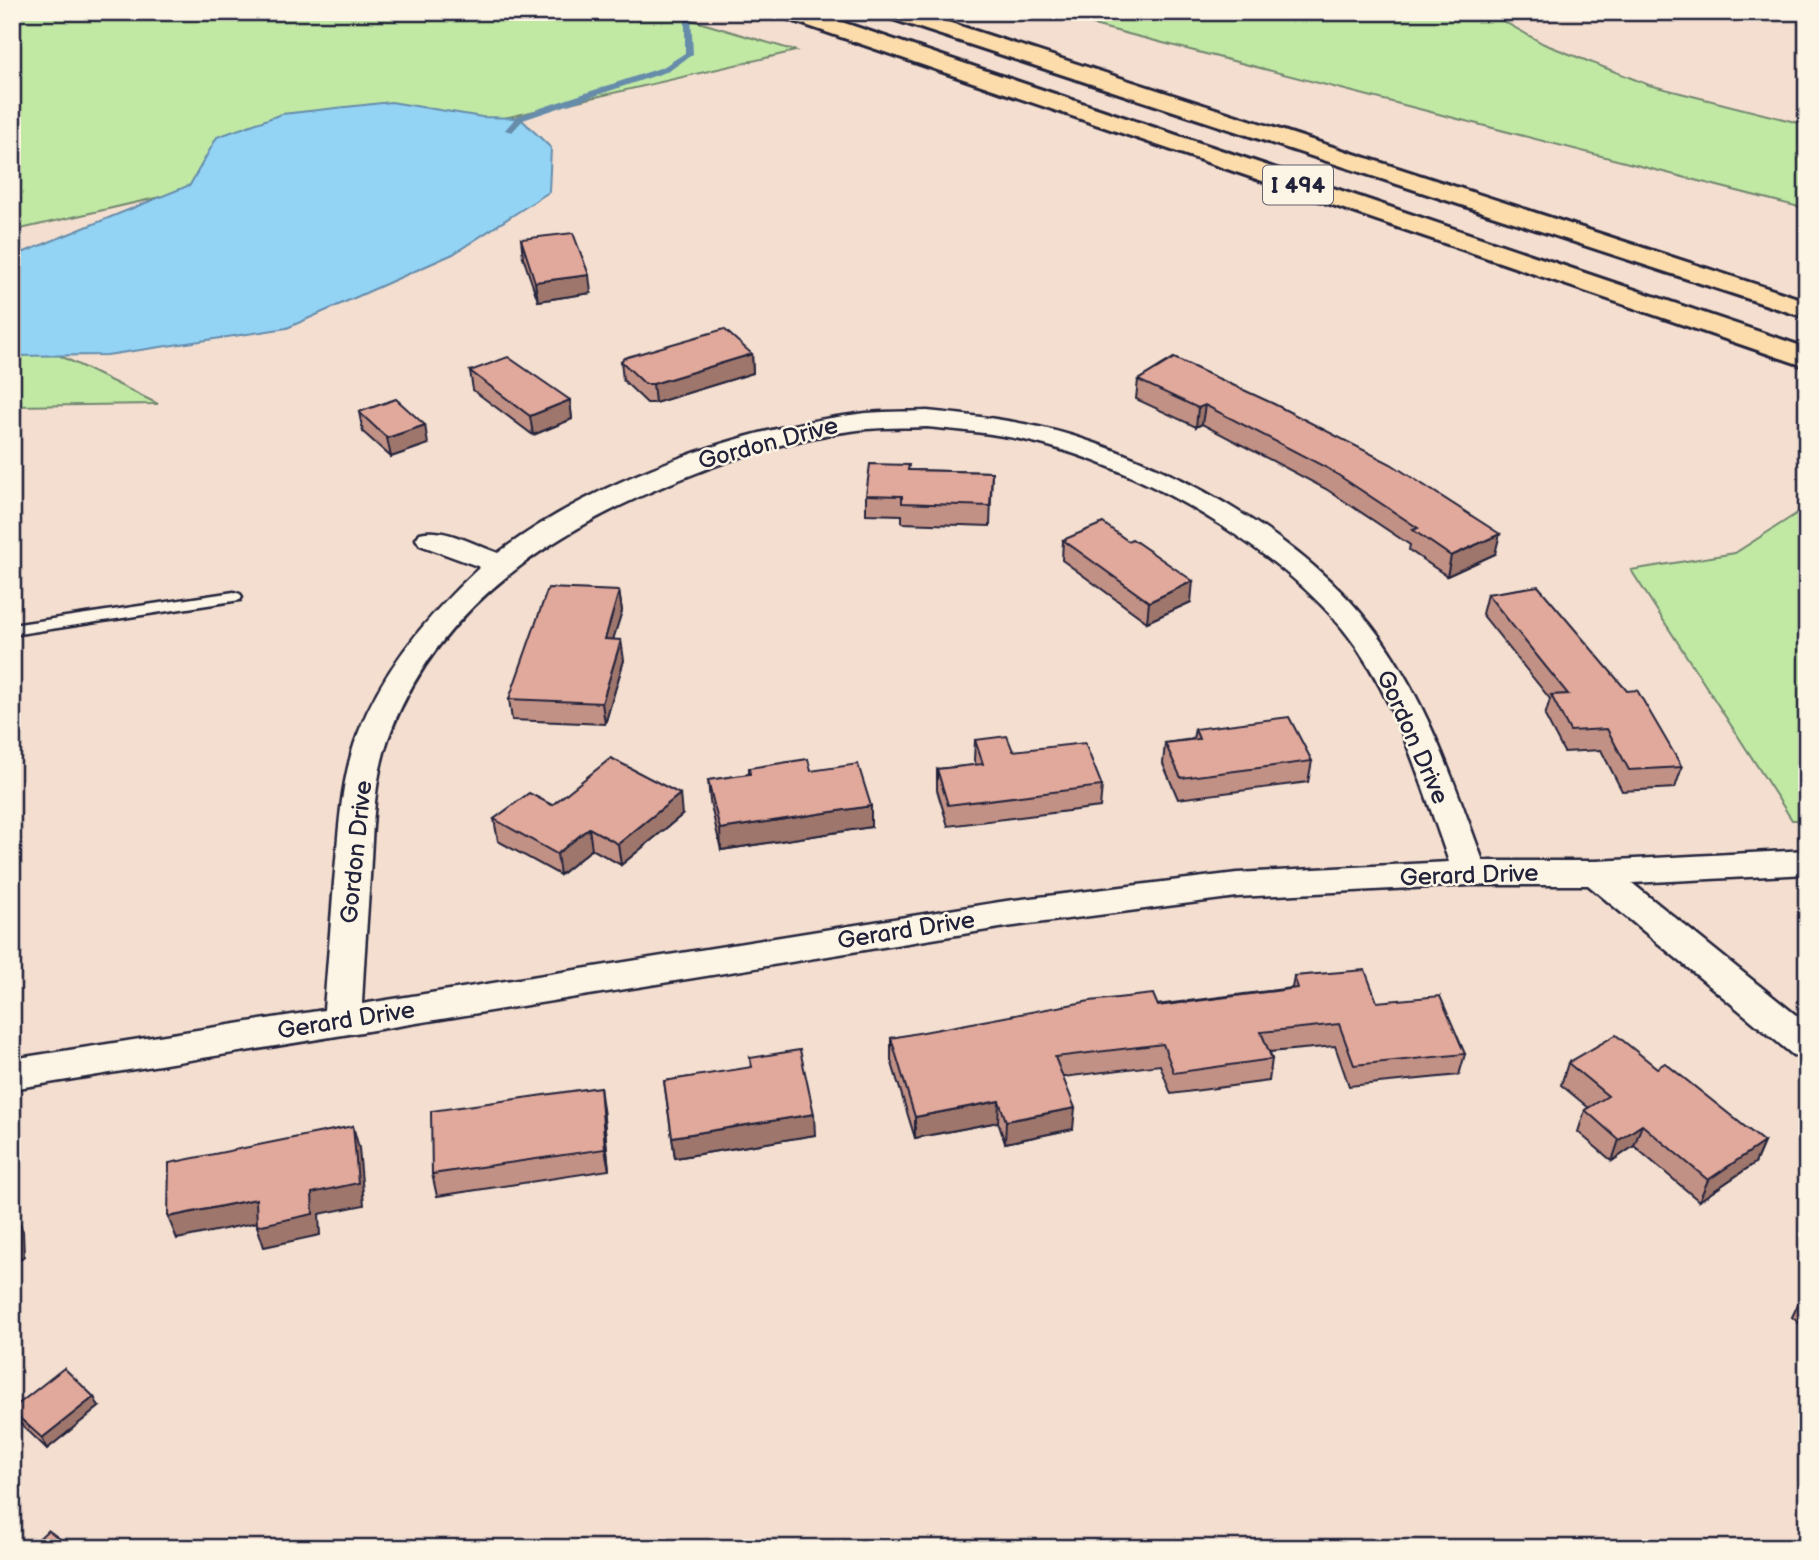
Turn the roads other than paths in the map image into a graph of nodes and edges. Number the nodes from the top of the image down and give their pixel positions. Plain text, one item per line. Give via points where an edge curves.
1 (790, 12) edge
2 (894, 12) edge
3 (1807, 310) edge
4 (1807, 358) edge
5 (430, 539) dead end
6 (499, 564) junction
7 (234, 597) dead end
8 (12, 630) edge
9 (1807, 862) edge
10 (1470, 873) junction
11 (1596, 873) junction
12 (342, 1020) junction
13 (1807, 1045) edge
14 (12, 1074) edge

1 - 4 highway, I 494
2 - 3 highway, I 494
5 - 6 street
6 - 10 street, Gordon Drive via 541,534 626,491 699,460 813,427 876,418 938,419 1000,425 1058,439 1170,485 1236,523 1297,566 1349,617 1388,674 1419,737
6 - 12 street, Gordon Drive via 438,625 381,718 365,766 357,816
7 - 8 lane
9 - 11 street, Gerard Drive
10 - 11 street, Gerard Drive
10 - 12 street, Gerard Drive via 1237,886 1006,914
11 - 13 street
12 - 14 street, Gerard Drive

